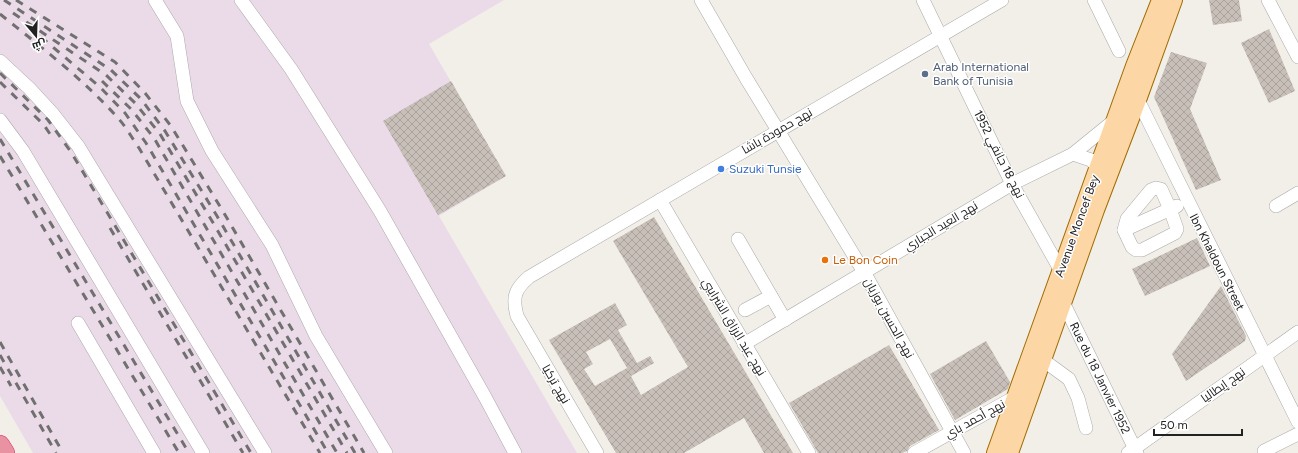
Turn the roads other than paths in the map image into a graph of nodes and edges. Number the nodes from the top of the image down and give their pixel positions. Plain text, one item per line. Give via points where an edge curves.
1 (155, 0) edge
2 (241, 0) edge
3 (701, 0) edge
4 (923, 0) edge
5 (1002, 0) edge
6 (1094, 0) edge
7 (1160, 0) edge
8 (1174, 0) edge
9 (1268, 0) edge
10 (940, 35) junction
11 (1119, 51) dead end
12 (1298, 57) edge
13 (0, 61) edge
14 (1138, 100) junction
15 (1116, 118) junction
16 (0, 120) edge
17 (778, 130) junction
18 (1073, 154) junction
19 (1098, 168) junction
20 (1012, 184) junction
21 (1298, 193) edge
22 (660, 200) junction
23 (1187, 201) junction
24 (1276, 206) dead end
25 (1170, 210) junction
26 (1124, 230) junction
27 (738, 239) dead end
28 (1062, 271) junction
29 (864, 272) junction
30 (771, 296) junction
31 (1064, 302) junction
32 (745, 310) dead end
33 (517, 316) joint
34 (785, 320) junction
35 (78, 323) dead end
36 (1298, 332) edge
37 (744, 344) junction
38 (1264, 356) junction
39 (1043, 360) junction
40 (1015, 397) junction
41 (1298, 422) edge
42 (1086, 428) dead end
43 (952, 431) junction
44 (1298, 434) edge
45 (0, 445) edge
46 (1133, 451) edge
47 (1264, 451) dead end
48 (5, 453) edge
49 (154, 453) edge
50 (203, 453) edge
51 (265, 453) edge
52 (386, 453) edge
53 (515, 453) edge
54 (596, 453) edge
55 (809, 453) edge
56 (914, 453) edge
57 (964, 453) edge
58 (995, 453) edge
59 (1010, 453) edge

1 - 52 street via 177,36 187,100 212,152 272,245 316,336
2 - 53 street via 291,69 380,211
3 - 17 street, نهج الحسين بوزيان
4 - 10 street, نهج 18 جانفي 1952
5 - 10 street, نهج حمودة باشا
6 - 11 street
7 - 15 main road, Avenue Moncef Bey
8 - 14 main road, Avenue Moncef Bey
9 - 12 street
10 - 17 street, نهج حمودة باشا
10 - 20 street, نهج 18 جانفي 1952
13 - 51 street via 53,114 78,146
14 - 23 street, Ibn Khaldoun Street
14 - 31 main road, Avenue Moncef Bey
15 - 18 street, نهج العيد الجباري
15 - 19 main road, Avenue Moncef Bey
16 - 50 street via 23,151
17 - 22 street, نهج حمودة باشا
17 - 29 street, نهج الحسين بوزيان
18 - 19 street via 1091,160
18 - 20 street, نهج العيد الجباري
19 - 28 main road, Avenue Moncef Bey
20 - 28 street, نهج 18 جانفي 1952
20 - 29 street, نهج العيد الجباري
21 - 24 street
22 - 33 street, نهج حمودة باشا via 529,277 521,284 514,298
22 - 37 street, نهج عبد الرزاق الشرايبي
23 - 25 street
23 - 38 street, Ibn Khaldoun Street
25 - 26 street
25 - 26 street via 1161,189 1151,190 1127,219
25 - 26 street via 1177,229 1175,233 1142,250 1132,247
27 - 30 street
28 - 40 main road, Avenue Moncef Bey
29 - 34 street, نهج العيد الجباري
29 - 43 street, نهج الحسين بوزيان
30 - 32 street
30 - 34 street
31 - 39 main road, Avenue Moncef Bey
31 - 46 street, Rue du 18 Janvier 1952
33 - 54 street, نهج تركيا
34 - 37 street, نهج العيد الجباري
35 - 49 street
36 - 38 street, نهج إيطاليا
37 - 55 street, نهج عبد الرزاق الشرايبي
38 - 41 street, Ibn Khaldoun Street
38 - 46 street, نهج إيطاليا
39 - 42 street via 1068,379 1074,387
39 - 59 main road, Avenue Moncef Bey
40 - 43 street, نهج أحمد باي
40 - 58 main road, Avenue Moncef Bey
43 - 56 street, نهج أحمد باي
43 - 57 street, نهج الحسين بوزيان
44 - 47 street
45 - 48 highway

